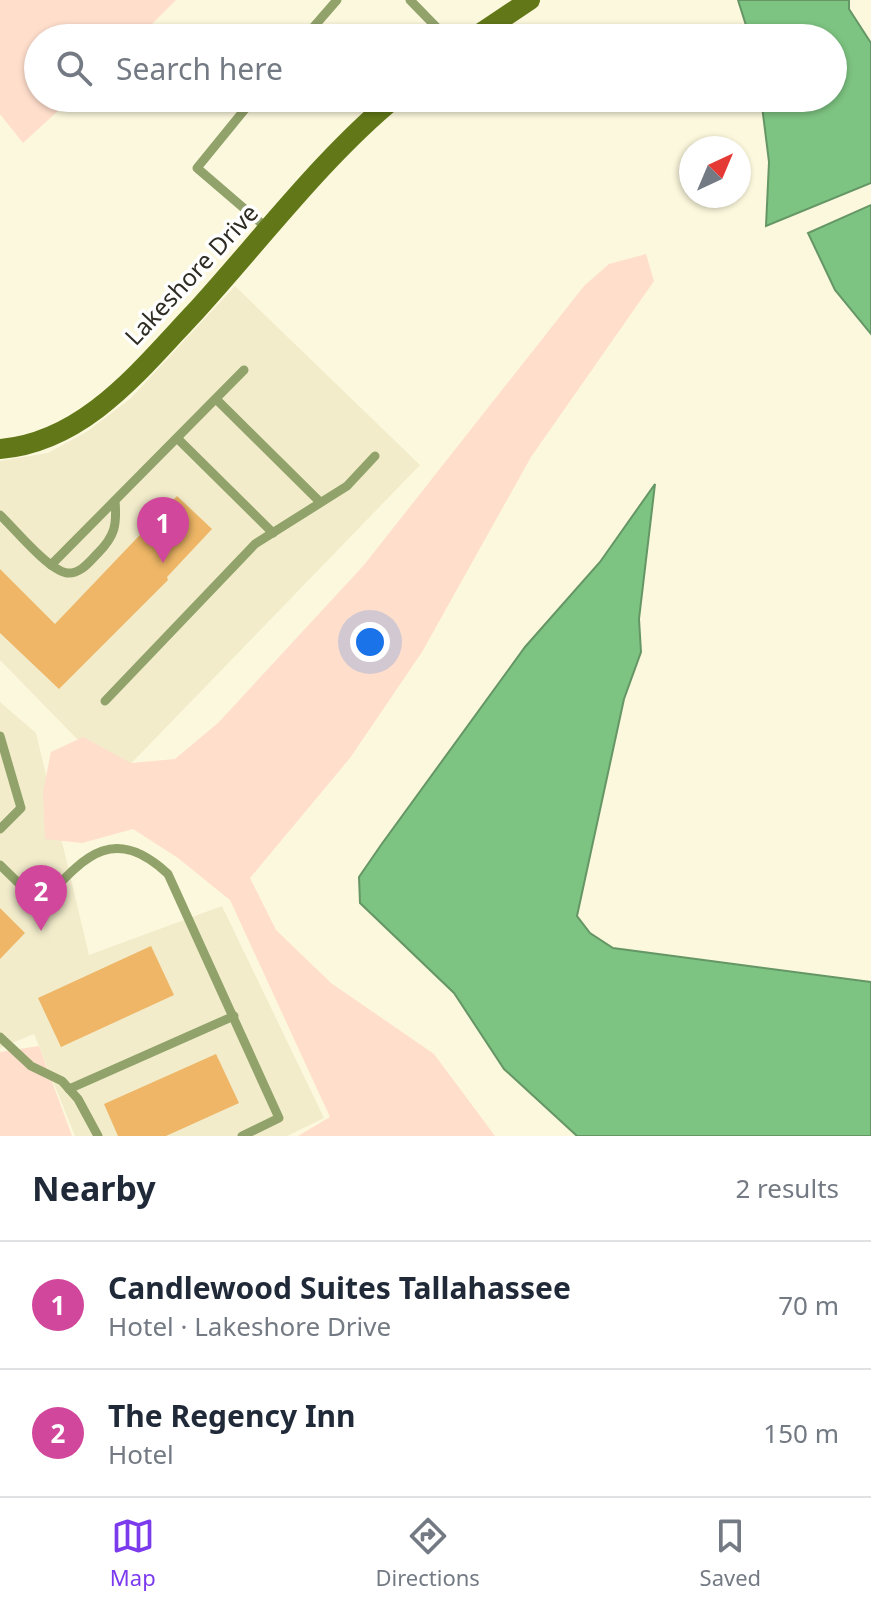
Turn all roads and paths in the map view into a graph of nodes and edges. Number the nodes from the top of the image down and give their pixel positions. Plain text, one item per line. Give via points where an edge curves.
1 (337, 0) edge
2 (410, 0) edge
3 (530, 0) edge
4 (316, 24) edge
5 (433, 24) edge
6 (494, 24) edge
7 (243, 112) edge
8 (380, 112) edge
9 (270, 230) junction
10 (244, 370) dead end
11 (216, 399) junction
12 (177, 438) junction
13 (0, 449) edge
14 (375, 456) dead end
15 (115, 501) junction
16 (320, 502) junction
17 (0, 515) edge
18 (273, 533) junction
19 (51, 565) junction
20 (105, 701) dead end
21 (0, 736) edge
22 (0, 829) edge
23 (0, 865) edge
24 (234, 1016) junction
25 (0, 1037) edge
26 (69, 1089) junction
27 (98, 1136) edge
28 (242, 1136) edge

1 - 4 lane
2 - 5 lane
3 - 6 street
7 - 9 lane via 197,168
8 - 9 street, Lakeshore Drive via 321,169
9 - 13 street, Lakeshore Drive via 114,396 67,429
10 - 11 lane
11 - 12 lane
11 - 16 lane
12 - 15 lane
12 - 18 lane
14 - 16 lane via 347,486
15 - 19 lane
15 - 19 lane via 113,538 82,569 68,573
16 - 18 lane
17 - 19 lane
18 - 20 lane via 255,544
21 - 22 lane via 21,808
23 - 24 lane via 40,904 76,866 98,852 131,847 150,857 168,874
24 - 26 lane
24 - 28 lane via 279,1118
25 - 26 lane via 31,1066
26 - 27 lane

